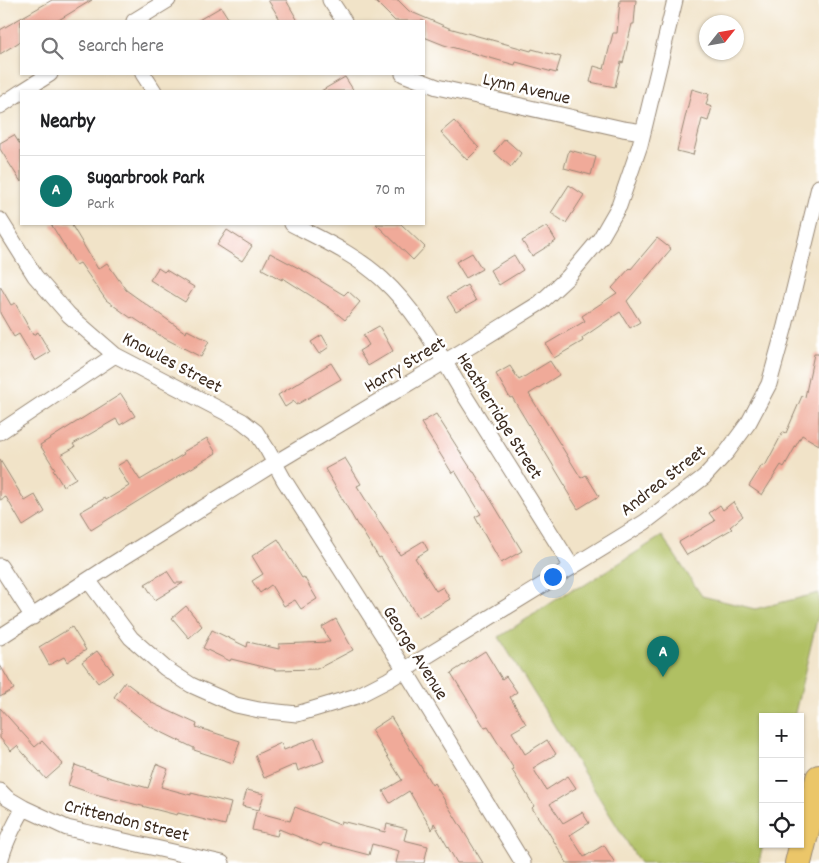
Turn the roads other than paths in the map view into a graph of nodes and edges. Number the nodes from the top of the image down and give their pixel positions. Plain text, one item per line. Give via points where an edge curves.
1 (168, 0) edge
2 (330, 0) edge
3 (675, 0) edge
4 (136, 20) edge
5 (343, 20) edge
6 (48, 75) edge
7 (144, 75) edge
8 (406, 75) edge
9 (25, 90) edge
10 (153, 90) edge
11 (20, 93) edge
12 (0, 106) edge
13 (643, 132) junction
14 (819, 187) edge
15 (0, 220) edge
16 (294, 225) edge
17 (115, 355) junction
18 (445, 362) junction
19 (0, 432) edge
20 (275, 463) junction
21 (0, 566) edge
22 (572, 567) junction
23 (88, 580) junction
24 (32, 617) junction
25 (0, 637) edge
26 (405, 670) junction
27 (819, 778) edge
28 (0, 791) edge
29 (24, 808) junction
30 (0, 863) edge
31 (222, 863) edge
32 (523, 863) edge
33 (798, 863) edge

1 - 4 street
2 - 5 street
3 - 13 street, Harry Street
6 - 9 street
7 - 10 street
8 - 13 street, Lynn Avenue via 437,87
11 - 12 street
13 - 18 street, Harry Street via 619,206 600,239 568,277 540,303
14 - 22 street, Andrea Street via 770,384 749,422 704,477 644,522
15 - 17 street, Knowles Street via 35,276 69,315
16 - 18 street, Heatherridge Street via 348,253 381,278 402,299
17 - 19 street
17 - 20 street, Knowles Street via 242,421 256,432
18 - 20 street, Harry Street
18 - 22 street, Heatherridge Street
20 - 23 street, Harry Street
20 - 26 street, George Avenue
21 - 24 street
22 - 26 street, Andrea Street
23 - 24 street, Harry Street
23 - 26 street, Andrea Street via 131,638 165,668 190,686 236,705 297,714 357,696
24 - 25 street, Harry Street
26 - 32 street, George Avenue
27 - 33 highway
28 - 29 street, Crittendon Street
29 - 30 street
29 - 31 street, Crittendon Street via 67,828

